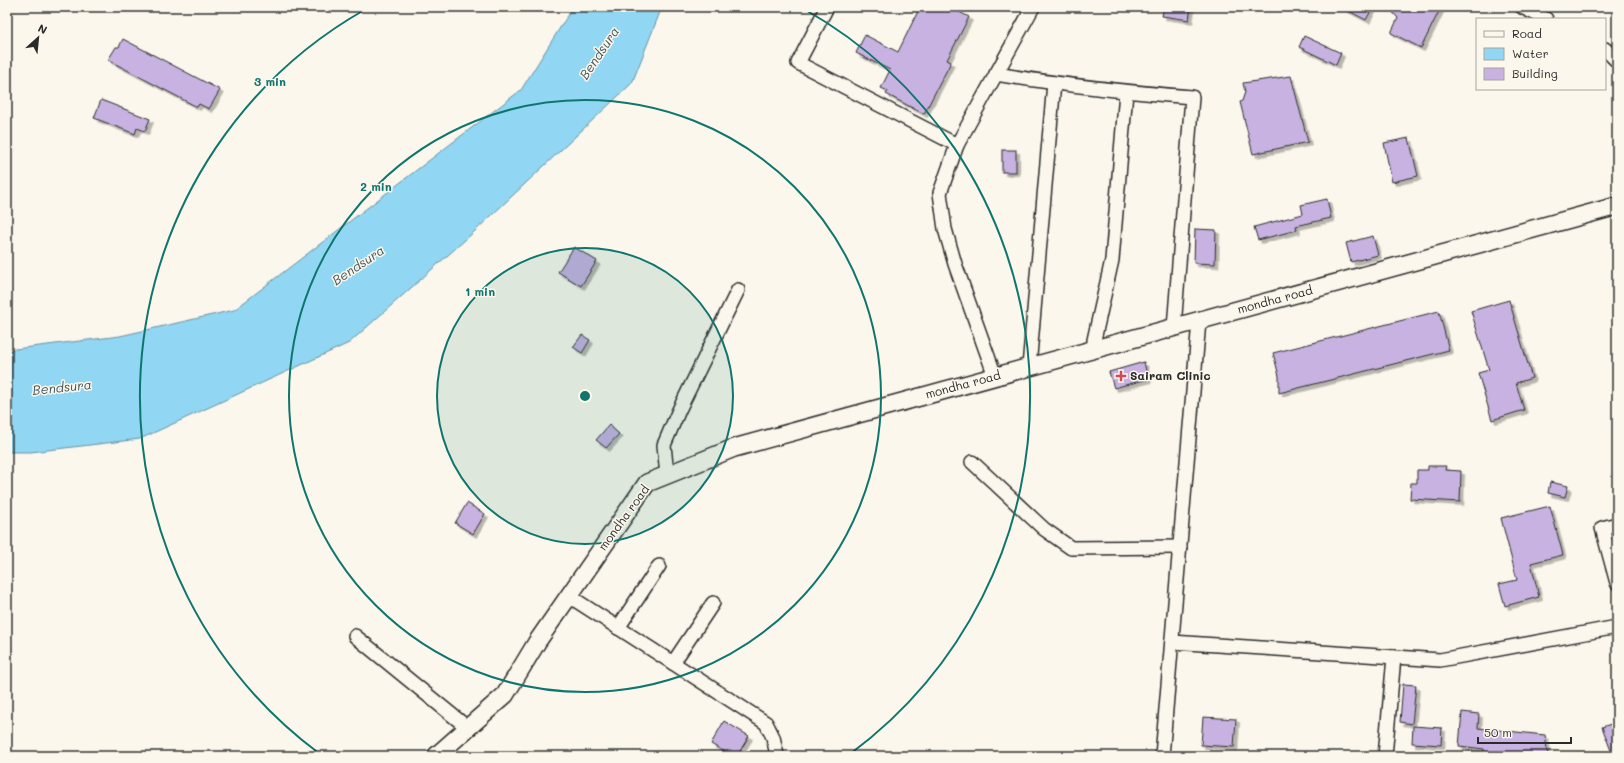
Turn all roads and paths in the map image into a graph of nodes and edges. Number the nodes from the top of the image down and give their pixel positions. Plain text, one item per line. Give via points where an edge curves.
1 (827, 7) edge
2 (1033, 7) edge
3 (1522, 7) edge
4 (1544, 18) edge
5 (1606, 50) edge
6 (1617, 61) edge
7 (996, 74) junction
8 (1054, 83) junction
9 (1126, 92) junction
10 (956, 145) junction
11 (1617, 206) edge
12 (738, 290) dead end
13 (1200, 321) junction
14 (1174, 328) junction
15 (1094, 349) junction
16 (1029, 367) junction
17 (995, 376) junction
18 (972, 462) dead end
19 (667, 475) junction
20 (1617, 524) edge
21 (1180, 547) junction
22 (659, 566) dead end
23 (1617, 583) edge
24 (569, 596) junction
25 (713, 603) dead end
26 (1617, 627) edge
27 (618, 628) junction
28 (355, 636) dead end
29 (1172, 642) junction
30 (1394, 657) junction
31 (673, 663) junction
32 (468, 728) junction
33 (778, 755) edge
34 (436, 756) edge
35 (1162, 756) edge
36 (1385, 756) edge

1 - 10 street via 798,63
2 - 7 street
3 - 4 street
5 - 6 street
7 - 8 street
7 - 10 street
8 - 9 street
8 - 16 street
9 - 14 street via 1192,97
9 - 15 street via 1112,260
10 - 17 street via 940,193 945,229
11 - 13 street, mondha road
12 - 19 street via 664,445
13 - 14 street, mondha road
13 - 21 street
14 - 15 street, mondha road
15 - 16 street, mondha road
16 - 17 street, mondha road
17 - 19 street, mondha road via 734,448
18 - 21 street via 1044,529 1071,548
19 - 24 street, mondha road via 647,483
20 - 23 street via 1602,528
21 - 29 street
22 - 27 street
24 - 27 street
24 - 32 street, mondha road via 504,695
25 - 31 street
26 - 30 street via 1440,660
27 - 31 street
28 - 32 street
29 - 30 street
29 - 35 street
30 - 36 street
31 - 33 street via 766,723
32 - 34 street, mondha road

